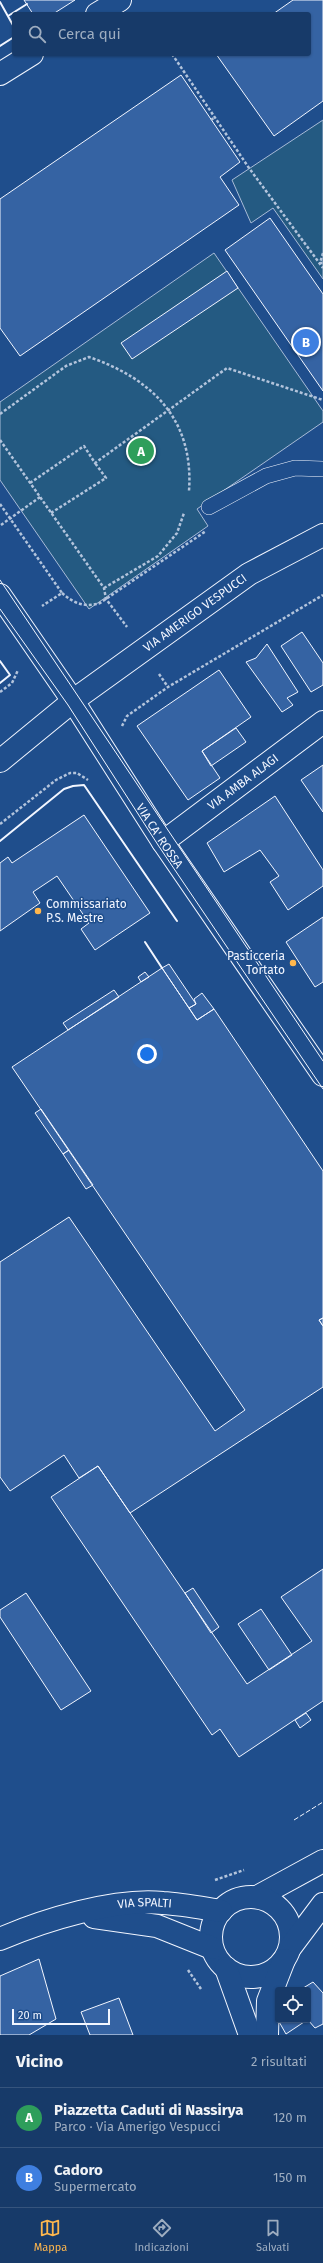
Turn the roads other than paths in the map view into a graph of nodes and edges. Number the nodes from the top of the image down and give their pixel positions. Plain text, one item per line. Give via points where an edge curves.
1 (120, 0) edge
2 (101, 12) edge
3 (29, 56) edge
4 (0, 74) edge
5 (323, 468) edge
6 (209, 507) dead end
7 (323, 535) edge
8 (0, 595) edge
9 (73, 701) junction
10 (323, 722) edge
11 (0, 761) edge
12 (163, 842) junction
13 (322, 1071) edge
14 (323, 1861) edge
15 (257, 1897) junction
16 (323, 1904) edge
17 (221, 1911) junction
18 (69, 1915) junction
19 (0, 1939) edge
20 (212, 1948) junction
21 (287, 1954) junction
22 (226, 1968) junction
23 (250, 2035) edge
24 (268, 2035) edge

1 - 2 street
3 - 4 street
5 - 6 lane via 295,468 266,476
7 - 9 street, VIA AMERIGO VESPUCCI via 249,574
8 - 9 street, VIA CA' ROSSA
9 - 11 street, VIA AMERIGO VESPUCCI
9 - 12 street, VIA CA' ROSSA
10 - 12 street, VIA AMBA ALAGI
12 - 13 street, VIA CA' ROSSA
14 - 15 street
15 - 17 street via 244,1897 231,1902
15 - 21 street via 270,1901 281,1910 288,1922 291,1934
16 - 21 street
17 - 18 street, VIA SPALTI via 162,1902 132,1903
17 - 20 street via 210,1935
18 - 19 street, VIA SPALTI
18 - 20 street, VIA SPALTI via 157,1926
20 - 22 street via 217,1959
21 - 22 street via 268,1972 249,1977
21 - 24 street via 268,2001
22 - 23 street

